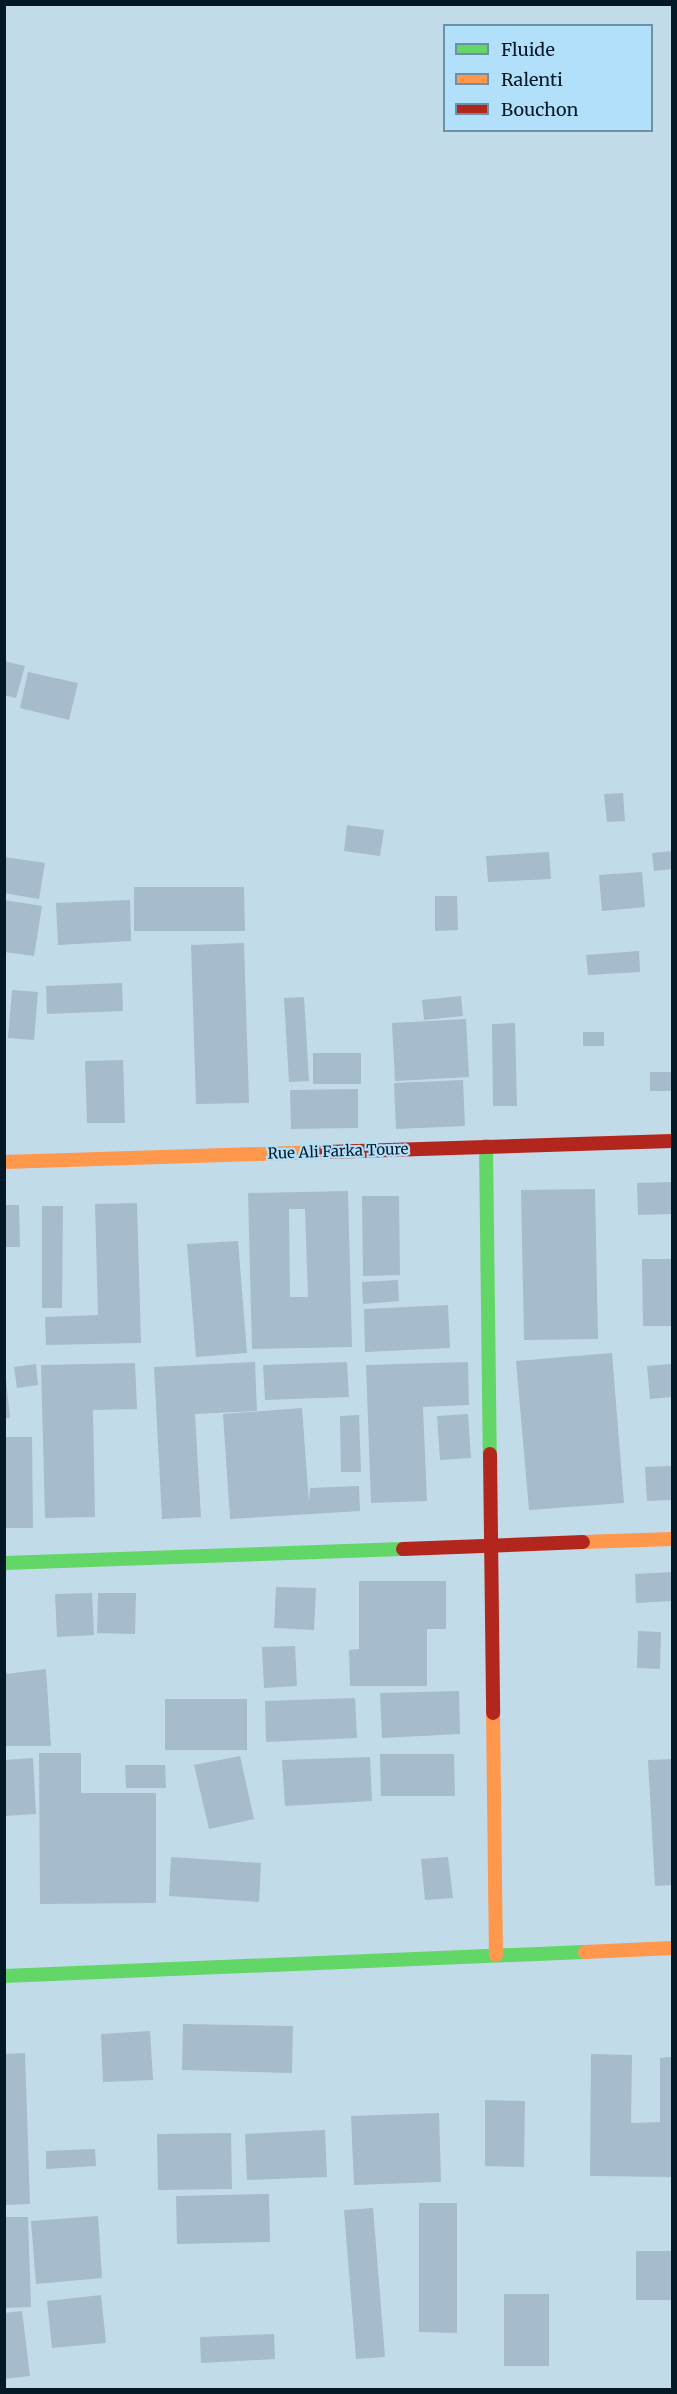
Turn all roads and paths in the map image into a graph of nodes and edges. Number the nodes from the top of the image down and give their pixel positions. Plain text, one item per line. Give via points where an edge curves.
1 (672, 1141) edge
2 (486, 1146) junction
3 (4, 1162) edge
4 (672, 1539) edge
5 (490, 1544) junction
6 (4, 1563) edge
7 (672, 1948) edge
8 (496, 1955) junction
9 (4, 1977) edge

1 - 2 street, Rue Ali Farka Toure
2 - 3 street, Rue Ali Farka Toure
2 - 5 street
4 - 5 street
5 - 6 street
5 - 8 street
7 - 8 street
8 - 9 street

